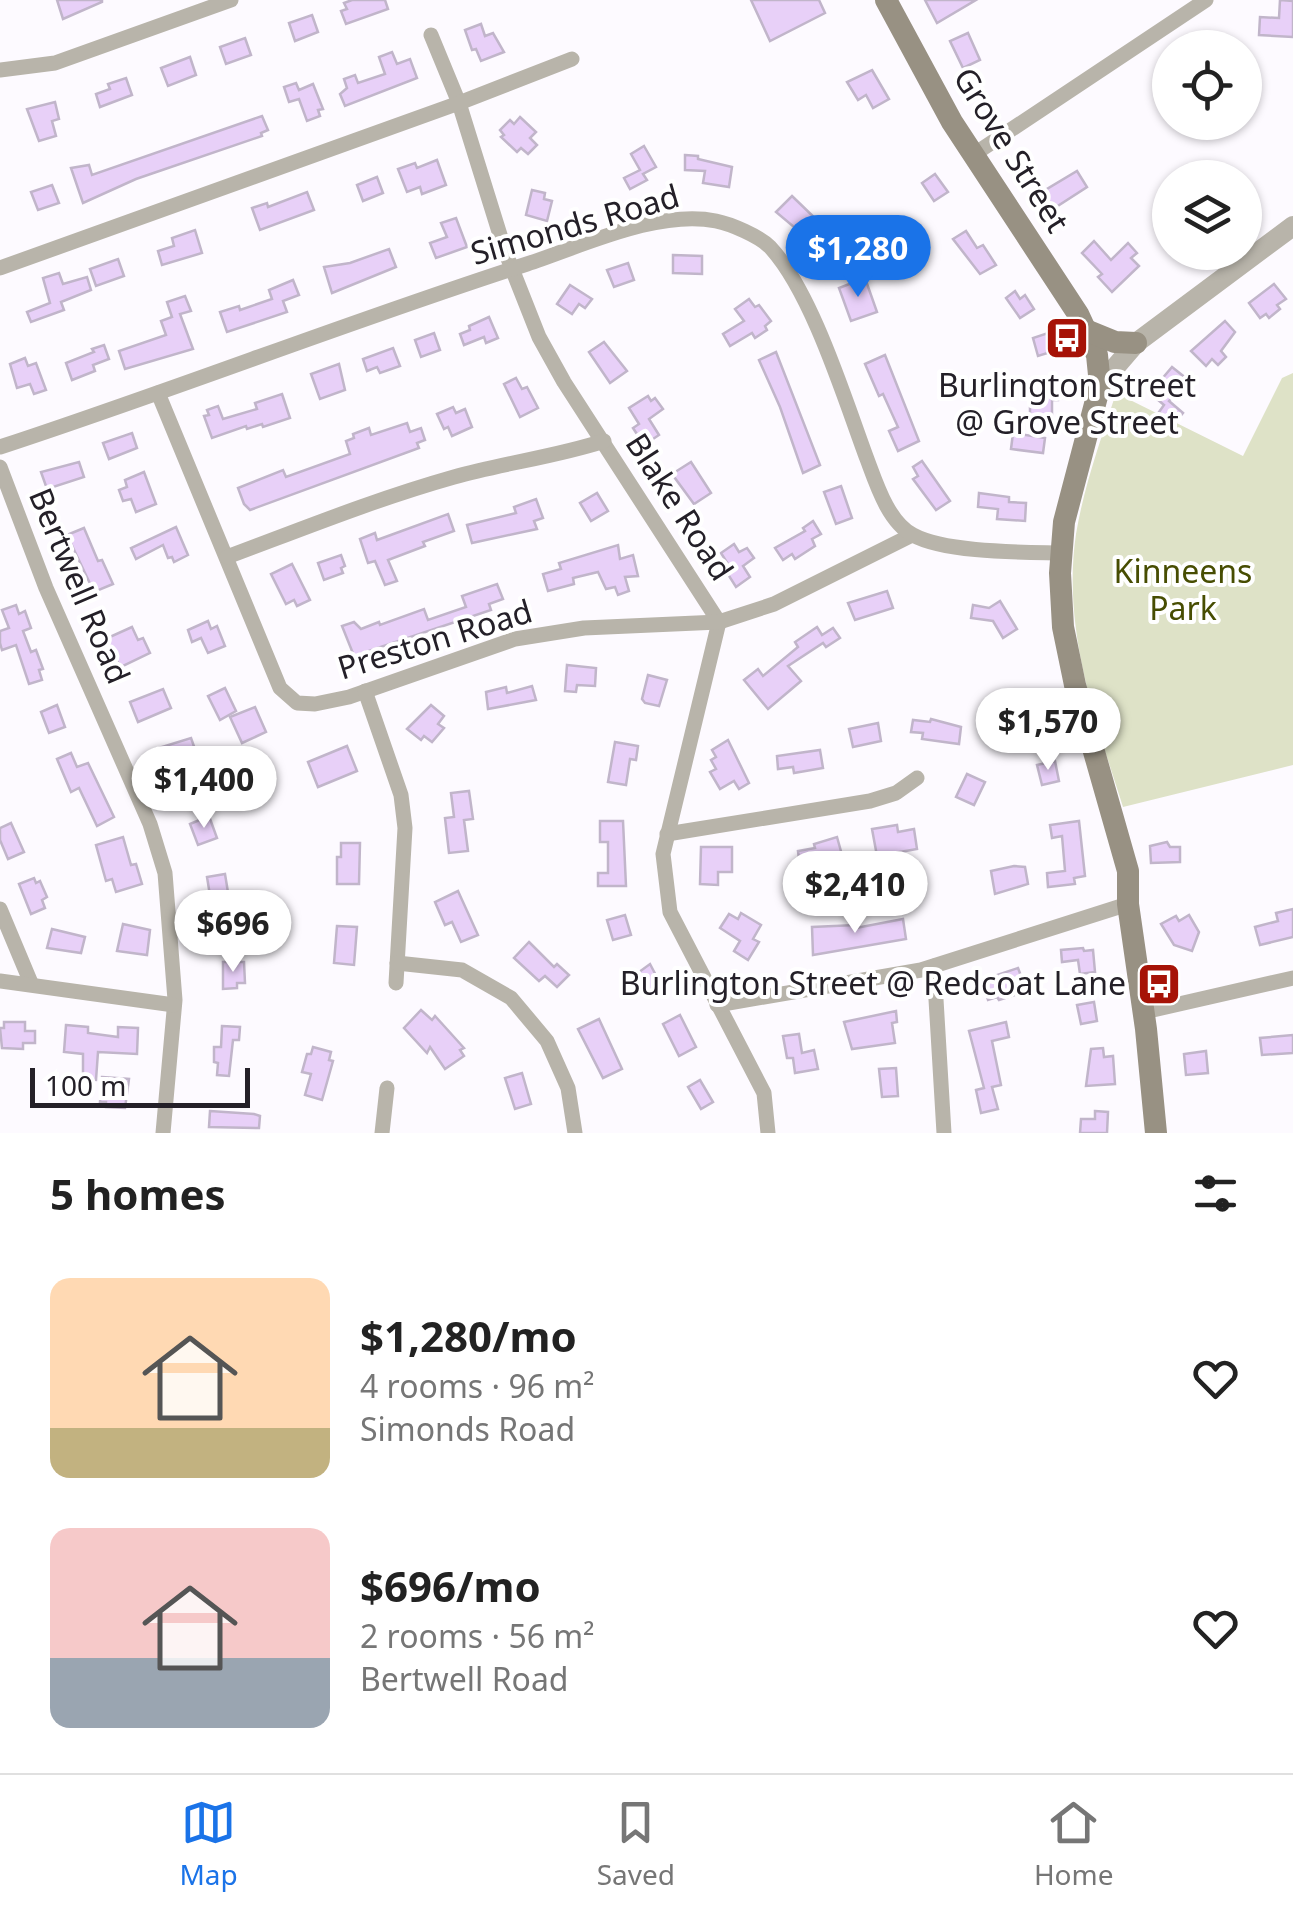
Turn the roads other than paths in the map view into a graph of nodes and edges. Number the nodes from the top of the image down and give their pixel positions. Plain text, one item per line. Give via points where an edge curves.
1 (230, 0) edge
2 (886, 0) edge
3 (1173, 0) edge
4 (1206, 0) edge
5 (1182, 16) junction
6 (430, 35) dead end
7 (572, 59) dead end
8 (0, 70) edge
9 (459, 103) junction
10 (973, 155) junction
11 (1293, 226) edge
12 (0, 268) edge
13 (514, 268) junction
14 (1088, 331) junction
15 (1136, 344) junction
16 (1100, 385) junction
17 (158, 393) junction
18 (604, 441) junction
19 (0, 447) edge
20 (0, 468) edge
21 (912, 535) junction
22 (1062, 553) junction
23 (227, 556) junction
24 (720, 622) junction
25 (365, 691) junction
26 (918, 778) dead end
27 (667, 834) junction
28 (1128, 904) junction
29 (0, 909) edge
30 (397, 963) junction
31 (934, 966) junction
32 (1293, 978) edge
33 (0, 981) edge
34 (31, 983) junction
35 (396, 984) dead end
36 (174, 1005) junction
37 (717, 1006) junction
38 (1144, 1012) junction
39 (386, 1088) dead end
40 (163, 1133) edge
41 (382, 1133) edge
42 (575, 1133) edge
43 (768, 1133) edge
44 (944, 1133) edge
45 (1156, 1133) edge

1 - 8 street via 55,63
2 - 10 main road, Grove Street
3 - 5 street
4 - 5 street
5 - 10 street
6 - 9 street, Blake Road
7 - 9 street
9 - 12 street
9 - 13 street, Blake Road
10 - 14 main road, Grove Street
11 - 15 street
13 - 17 street, Simonds Road
13 - 18 street, Blake Road via 539,337
13 - 21 street, Simonds Road via 684,218 722,222 768,244 792,278 828,356 878,488
14 - 15 main road
14 - 16 main road, Grove Street
15 - 16 street
16 - 22 main road
17 - 19 street, Simonds Road
17 - 23 street, Preston Road
18 - 23 street via 456,476
18 - 24 street, Blake Road
20 - 36 street, Bertwell Road via 150,824 165,874
21 - 22 street via 996,552
21 - 24 street, Preston Road via 774,604
22 - 28 main road via 1063,627 1128,872
23 - 25 street, Preston Road via 280,688 297,703 315,704
24 - 25 street, Preston Road via 584,628 516,639
24 - 27 street, Blake Road
25 - 30 street via 406,828
26 - 27 street via 870,801
27 - 37 street, Blake Road via 670,912
28 - 31 street
28 - 38 main road
29 - 34 street
30 - 35 street
30 - 42 street via 462,970 510,998 547,1040 568,1088
31 - 37 street
31 - 44 street
32 - 38 street
33 - 34 street
34 - 36 street
36 - 40 street, Bertwell Road
37 - 43 street, Blake Road via 764,1092
38 - 45 main road
39 - 41 street

